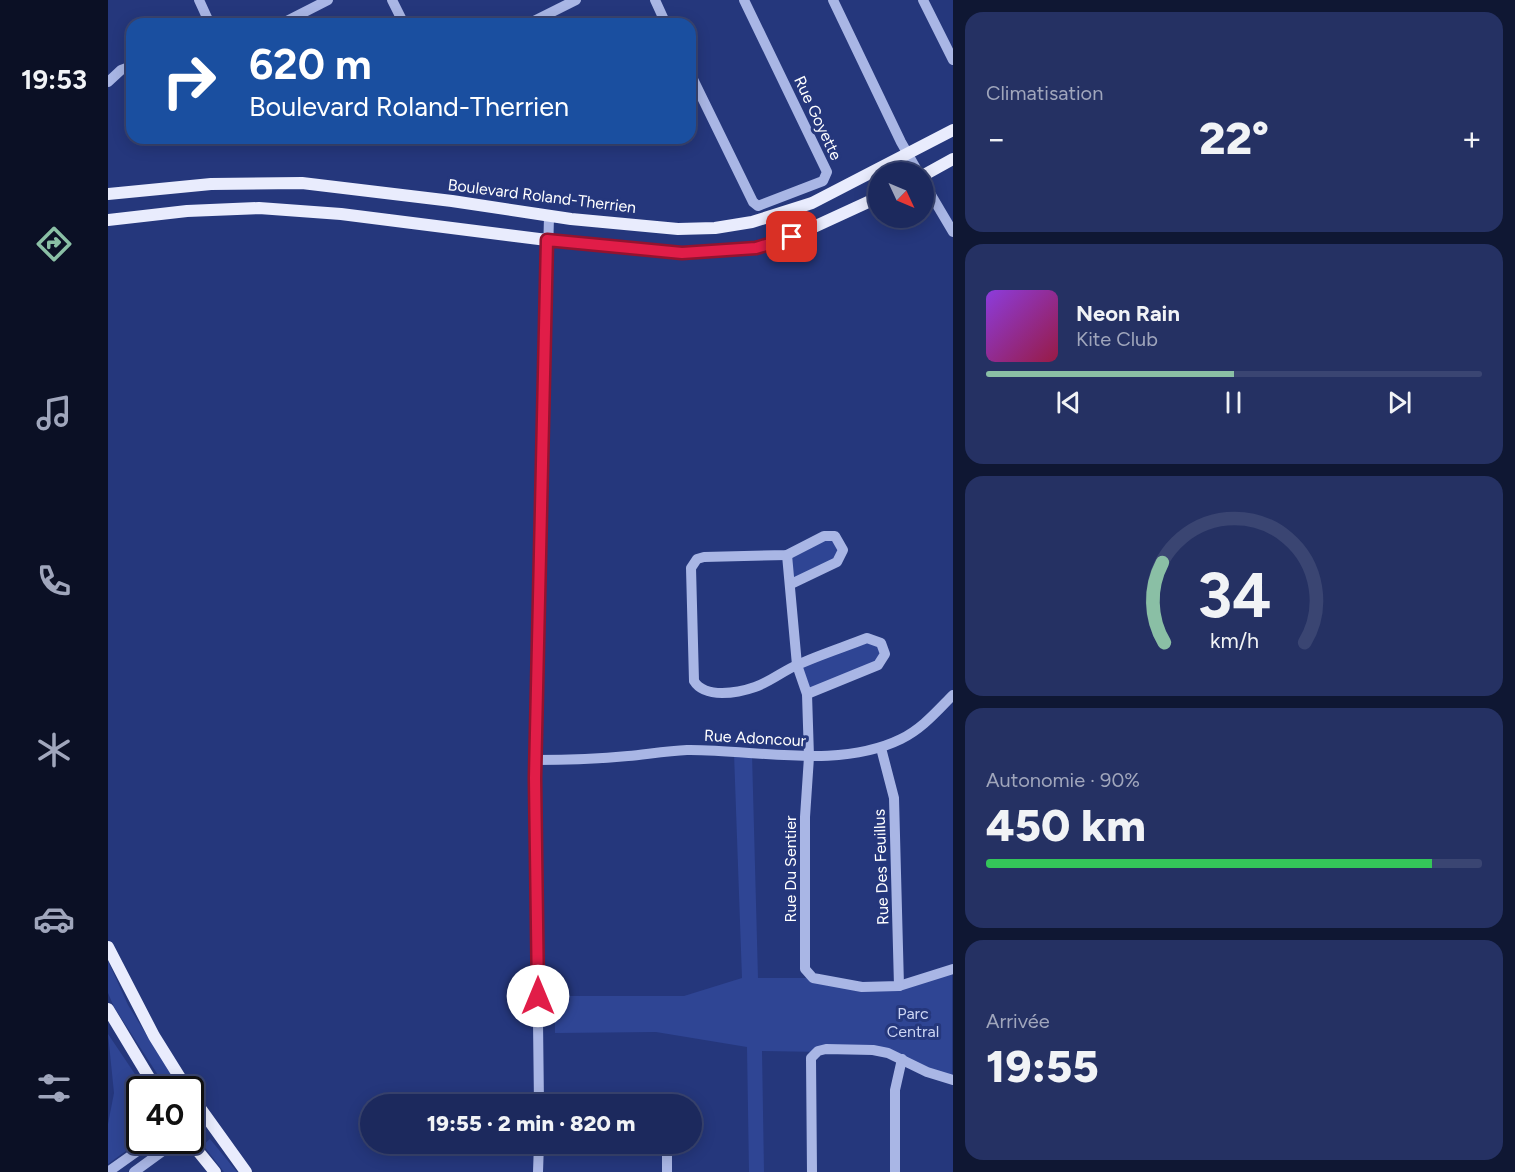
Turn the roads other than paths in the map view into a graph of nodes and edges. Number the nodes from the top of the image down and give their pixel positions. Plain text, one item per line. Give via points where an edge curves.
1 (199, 0) edge
2 (328, 0) edge
3 (392, 0) edge
4 (655, 0) edge
5 (744, 0) edge
6 (833, 0) edge
7 (923, 0) edge
8 (573, 1) edge
9 (207, 18) edge
10 (293, 18) edge
11 (401, 18) edge
12 (540, 18) edge
13 (663, 18) edge
14 (952, 60) edge
15 (126, 68) edge
16 (108, 82) edge
17 (696, 85) edge
18 (952, 130) edge
19 (907, 154) junction
20 (952, 159) edge
21 (912, 162) edge
22 (934, 169) edge
23 (108, 194) edge
24 (934, 200) edge
25 (868, 202) edge
26 (549, 216) junction
27 (108, 220) edge
28 (952, 232) edge
29 (547, 240) junction
30 (787, 555) junction
31 (791, 584) junction
32 (796, 665) junction
33 (807, 694) junction
34 (952, 695) edge
35 (881, 748) junction
36 (809, 757) junction
37 (536, 760) junction
38 (108, 947) edge
39 (952, 969) edge
40 (899, 986) junction
41 (108, 1009) edge
42 (902, 1059) junction
43 (148, 1076) edge
44 (180, 1076) edge
45 (952, 1080) edge
46 (539, 1094) edge
47 (204, 1117) edge
48 (207, 1119) junction
49 (204, 1121) edge
50 (133, 1154) edge
51 (159, 1154) edge
52 (200, 1154) edge
53 (538, 1154) edge
54 (667, 1154) edge
55 (108, 1172) edge
56 (134, 1172) edge
57 (215, 1172) edge
58 (246, 1172) edge
59 (538, 1172) edge
60 (667, 1172) edge
61 (812, 1172) edge
62 (895, 1172) edge

1 - 9 street
2 - 10 street
3 - 11 street
4 - 13 street
5 - 17 street, Rue Goyette via 827,172 823,181 758,206
6 - 19 street
7 - 14 street
8 - 12 street
15 - 16 street
18 - 19 main road, Boulevard Roland-Therrien
19 - 21 street
19 - 26 main road, Boulevard Roland-Therrien via 812,203 752,222 678,229
20 - 22 main road
23 - 26 main road, Boulevard Roland-Therrien via 211,184 302,183
24 - 28 street
25 - 29 main road via 792,237 756,248 682,253
26 - 29 street
27 - 29 main road via 259,208 341,214
29 - 37 street
30 - 31 street, Rue Du Sentier
30 - 31 street via 824,536 835,536 843,550 837,562
30 - 32 street via 704,556 691,568 694,681 704,690 741,690 756,687
31 - 32 street, Rue Du Sentier
32 - 33 street, Rue Du Sentier
32 - 33 street via 867,638 881,643 885,654 878,665
33 - 36 street, Rue Du Sentier
34 - 35 street, Rue Adoncour via 920,727
35 - 36 street, Rue Adoncour
35 - 40 street, Rue Des Feuillus via 894,798
36 - 37 street, Rue Adoncour via 687,750
36 - 40 street, Rue Du Sentier via 805,969 813,978 862,987
37 - 46 street
38 - 44 main road via 154,1036
39 - 40 street
41 - 43 main road
42 - 45 street
42 - 61 street via 873,1050 838,1049 818,1051 811,1058
42 - 62 street via 895,1090
47 - 48 main road
48 - 49 street
48 - 58 main road
50 - 55 street
51 - 56 street
52 - 57 main road
53 - 59 street
54 - 60 street

